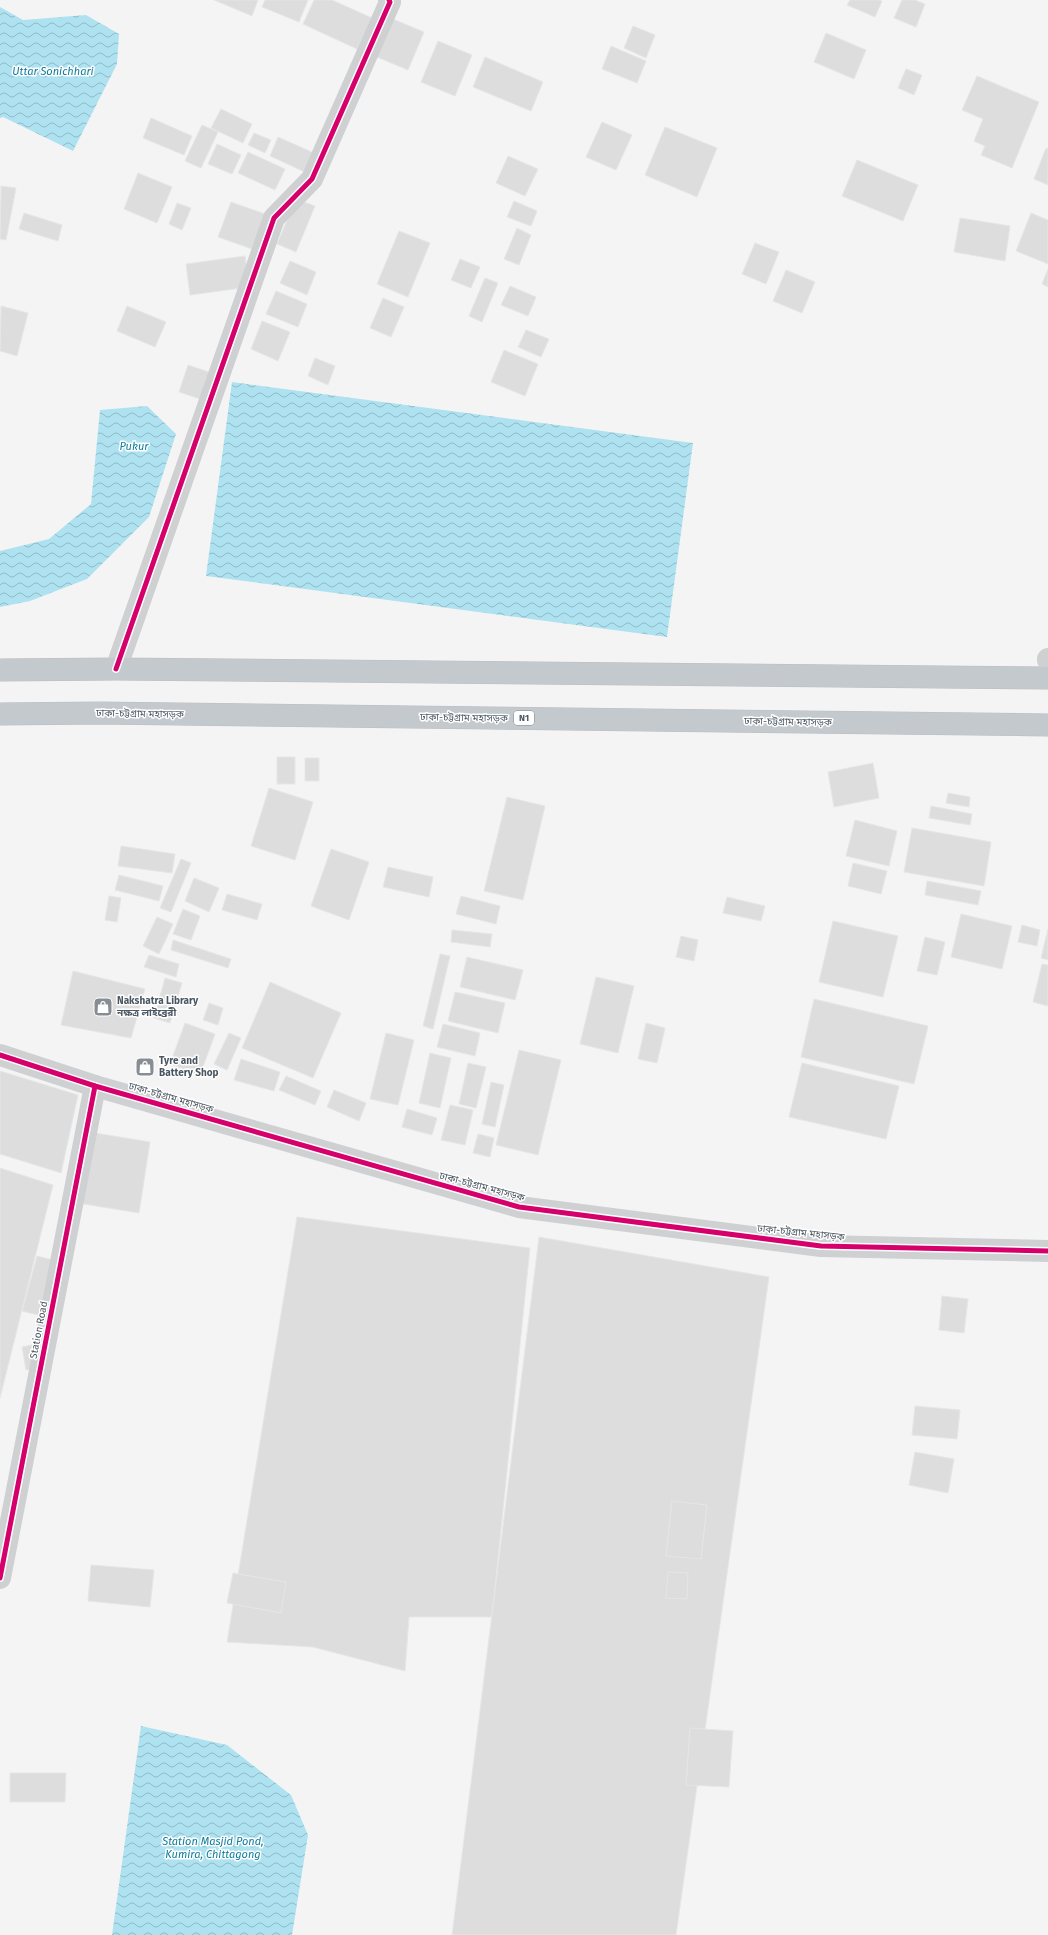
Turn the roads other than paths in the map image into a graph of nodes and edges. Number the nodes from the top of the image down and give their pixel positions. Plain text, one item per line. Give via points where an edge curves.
1 (389, 0) edge
2 (116, 669) junction
3 (0, 670) edge
4 (1048, 678) edge
5 (0, 714) edge
6 (1048, 725) edge
7 (0, 1055) edge
8 (95, 1086) junction
9 (1048, 1251) edge
10 (0, 1578) edge

1 - 2 street via 312,179 274,218
2 - 3 highway
2 - 4 highway
5 - 6 highway, ঢাকা-চট্টগ্রাম মহাসড়ক / N1 via 99,713
7 - 8 street, ঢাকা-চট্টগ্রাম মহাসড়ক
8 - 9 street, ঢাকা-চট্টগ্রাম মহাসড়ক via 519,1207 821,1246
8 - 10 street, Station Road

